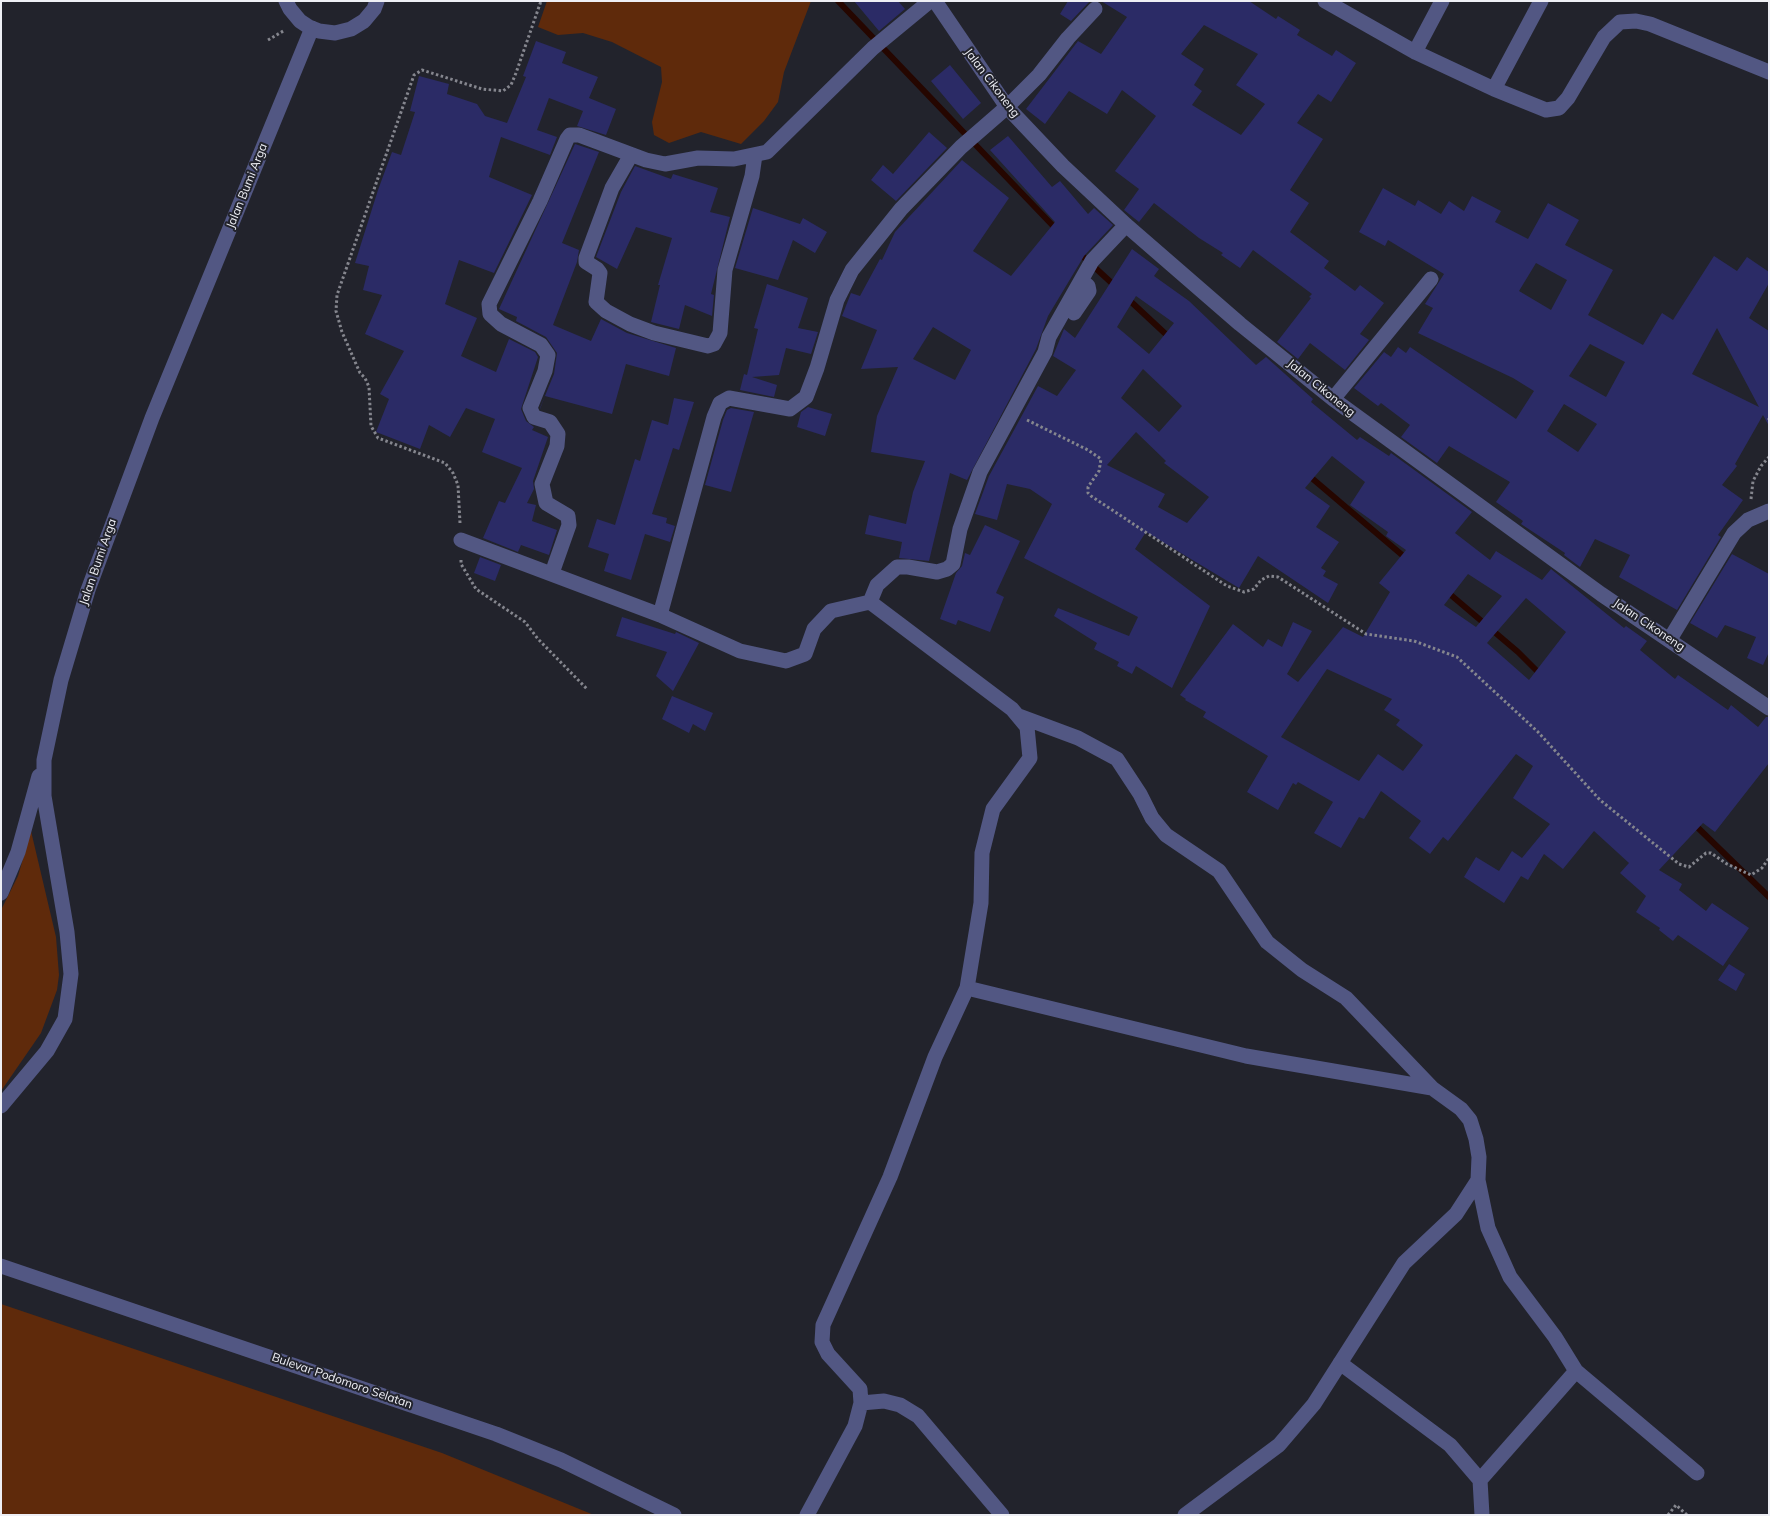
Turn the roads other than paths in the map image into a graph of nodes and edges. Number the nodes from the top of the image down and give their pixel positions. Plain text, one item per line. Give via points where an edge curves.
1 (286, 1) edge
2 (377, 1) edge
3 (930, 1) edge
4 (934, 1) edge
5 (1325, 1) edge
6 (1442, 1) edge
7 (1541, 1) edge
8 (1350, 7) edge
9 (1095, 9) dead end
10 (312, 28) junction
11 (1415, 52) junction
12 (1769, 72) edge
13 (1494, 89) junction
14 (1007, 108) junction
15 (631, 155) junction
16 (755, 155) junction
17 (1126, 225) junction
18 (1086, 271) junction
19 (1431, 279) dead end
20 (1074, 313) dead end
21 (1333, 399) junction
22 (1769, 510) edge
23 (461, 540) road end
24 (552, 573) junction
25 (870, 602) junction
26 (660, 615) junction
27 (1670, 639) junction
28 (1769, 708) edge
29 (1018, 716) junction
30 (44, 760) junction
31 (1, 893) edge
32 (967, 988) junction
33 (1432, 1088) junction
34 (1, 1106) edge
35 (1478, 1180) junction
36 (1, 1266) edge
37 (1340, 1363) junction
38 (1576, 1371) junction
39 (861, 1403) junction
40 (1697, 1473) dead end
41 (1480, 1480) junction
42 (674, 1515) edge
43 (808, 1515) edge
44 (1002, 1515) edge
45 (1185, 1515) edge
46 (1482, 1515) edge

1 - 10 street via 300,21
2 - 10 street via 364,21 351,29 335,33
3 - 16 street via 873,48 767,152
4 - 14 street, Jalan Cikoneng
5 - 8 street
6 - 11 street
7 - 13 street
8 - 11 street
9 - 14 street
10 - 30 street, Jalan Bumi Arga via 152,418 94,572 61,680
11 - 13 street
12 - 13 street via 1636,21 1620,22 1604,37 1559,108 1546,110
14 - 17 street, Jalan Cikoneng
14 - 26 street via 966,143 901,209 852,270 836,300 806,397 790,409 729,398 720,403
15 - 16 street via 665,164 686,159
15 - 16 street via 612,188 586,258 586,262 600,273 596,302 630,324 708,346 714,344 720,333 725,270
15 - 24 street via 579,135 570,135 489,304 490,314 501,324 541,346 548,355 530,408 534,417 550,422 558,434 557,446 542,484 546,503 568,516 569,525
17 - 18 street
17 - 21 street, Jalan Cikoneng
18 - 20 street via 1088,291
18 - 25 street via 980,472 960,529 953,564 937,572 897,567 877,585
19 - 21 street
21 - 27 street, Jalan Cikoneng via 1601,594
22 - 27 street via 1748,520 1734,533
23 - 24 street
24 - 26 street
25 - 26 street via 831,611 814,629 805,654 786,661 740,651
25 - 29 street via 903,624
27 - 28 street, Jalan Cikoneng
29 - 32 street via 1027,727 1030,758 993,809 982,853 981,903
29 - 33 street via 1078,738 1117,759 1166,835 1219,871 1267,942 1302,970 1346,998
30 - 31 street via 18,852
30 - 34 street, Jalan Bumi Arga via 44,796 71,974 65,1020 47,1051
32 - 33 street via 1246,1056
32 - 39 street via 935,1057 890,1177 823,1325 822,1342 828,1354 860,1389
33 - 35 street via 1461,1109 1470,1120 1479,1157
35 - 37 street via 1456,1214 1404,1263
35 - 38 street via 1488,1228 1510,1277
36 - 42 street, Bulevar Podomoro Selatan via 496,1434 561,1460
37 - 41 street via 1450,1445
37 - 45 street via 1314,1404 1279,1444
38 - 40 street
38 - 41 street
39 - 43 street via 854,1426
39 - 44 street via 884,1401 900,1405 918,1416
41 - 46 street

